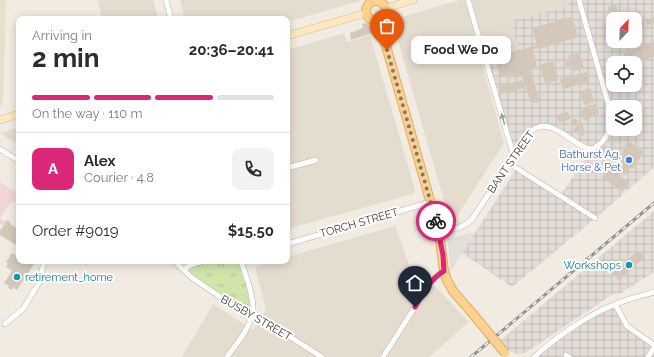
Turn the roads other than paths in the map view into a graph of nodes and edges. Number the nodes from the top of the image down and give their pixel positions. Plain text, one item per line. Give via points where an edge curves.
1 (166, 0) edge
2 (373, 0) edge
3 (413, 0) edge
4 (468, 0) edge
5 (579, 0) edge
6 (386, 8) junction
7 (366, 14) junction
8 (170, 16) edge
9 (379, 21) junction
10 (290, 35) edge
11 (16, 115) edge
12 (0, 120) edge
13 (0, 149) edge
14 (514, 157) junction
15 (16, 159) edge
16 (316, 160) dead end
17 (510, 164) junction
18 (290, 167) edge
19 (431, 202) junction
20 (595, 218) dead end
21 (439, 232) junction
22 (290, 243) edge
23 (43, 264) edge
24 (177, 264) edge
25 (194, 264) edge
26 (242, 264) edge
27 (184, 270) junction
28 (444, 271) junction
29 (654, 292) edge
30 (615, 304) junction
31 (253, 314) junction
32 (5, 324) dead end
33 (654, 344) edge
34 (654, 348) edge
35 (507, 355) edge
36 (228, 357) edge
37 (322, 357) edge
38 (383, 357) edge
39 (534, 357) edge
40 (648, 357) edge

1 - 8 street
2 - 6 main road via 382,2
2 - 7 main road via 367,4
3 - 6 street
14 -> 4 street
5 - 14 street, BANT STREET via 612,117 611,125 605,138 592,149 581,146 551,127 540,126 532,129
6 - 9 main road via 386,14
7 - 9 main road via 369,19
7 - 10 street
9 - 19 main road
11 - 12 street
13 - 15 street
14 - 17 street, BANT STREET
16 - 18 street
17 - 20 street
17 - 21 street, BANT STREET via 470,222
19 - 21 main road
19 - 22 street, TORCH STREET
21 - 28 main road
23 - 32 street via 40,281 23,310
24 - 27 street, BUSBY STREET
25 - 27 street
26 - 31 street via 252,300
27 - 31 street, BUSBY STREET via 190,278 245,314
28 - 35 main road, bridge via 453,291
28 - 38 street via 431,282
29 - 30 street
30 - 33 street via 627,326
30 - 39 street via 593,314
31 - 36 street
31 - 37 street, BUSBY STREET
34 - 40 street

